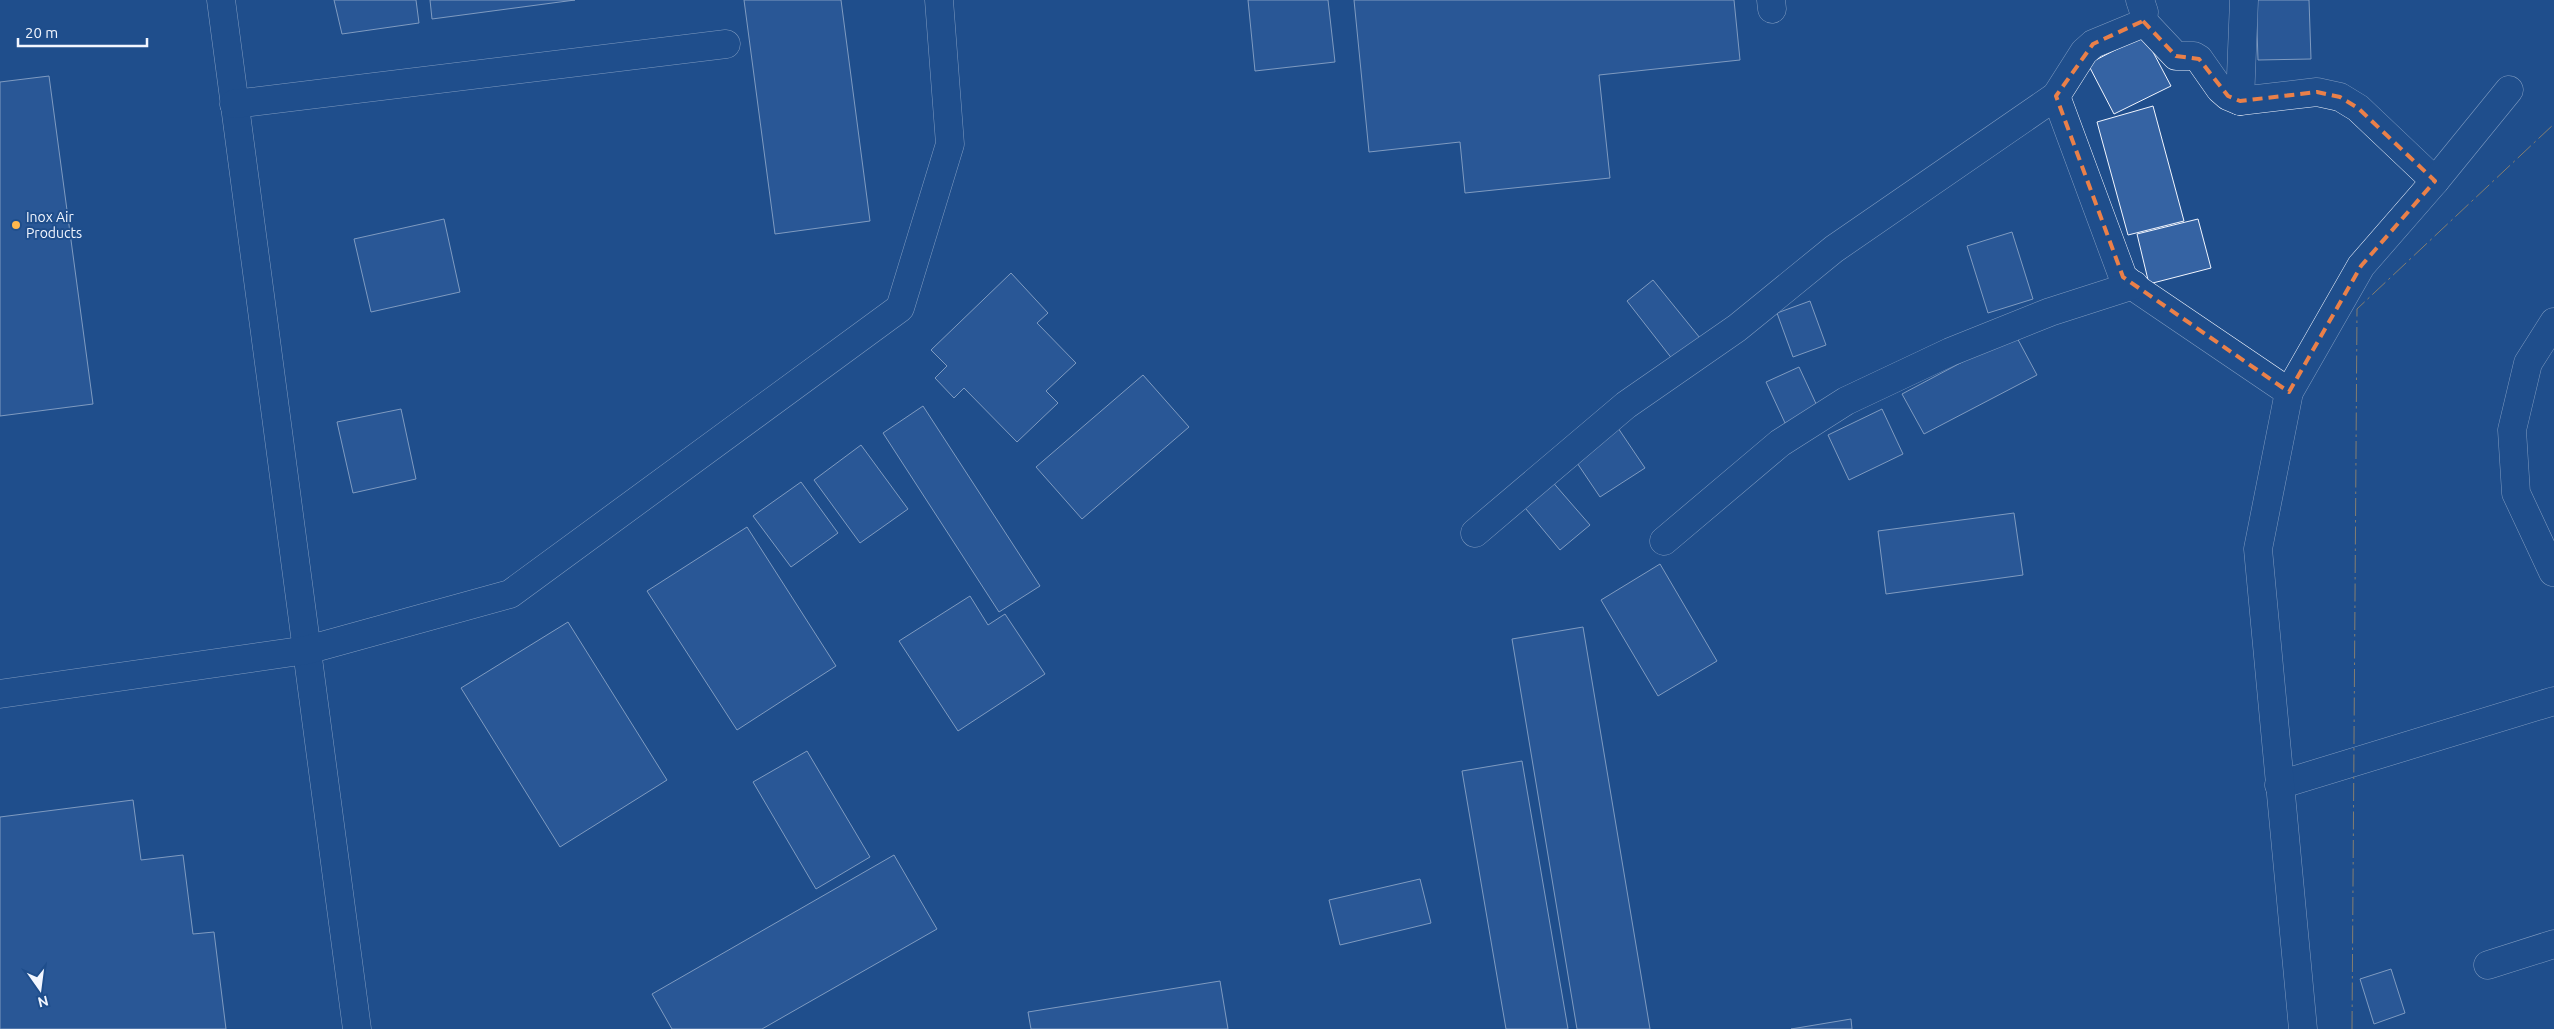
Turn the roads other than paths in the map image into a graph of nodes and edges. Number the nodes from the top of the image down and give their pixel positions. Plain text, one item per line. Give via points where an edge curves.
1 (221, 0) edge
2 (939, 0) edge
3 (2244, 0) edge
4 (2141, 11) edge
5 (726, 44) dead end
6 (2509, 90) dead end
7 (2056, 96) junction
8 (2240, 101) junction
9 (234, 104) junction
10 (2435, 181) junction
11 (2134, 285) junction
12 (2554, 322) edge
13 (2288, 392) junction
14 (1475, 533) dead end
15 (1664, 541) dead end
16 (2553, 572) dead end
17 (307, 650) junction
18 (0, 694) edge
19 (2554, 701) edge
20 (2279, 786) junction
21 (2554, 944) edge
22 (2488, 965) dead end
23 (356, 1029) edge
24 (2303, 1029) edge

1 - 9 street
2 - 17 street via 950,144 900,308 510,594
3 - 8 street
4 - 7 street via 2139,25 2093,44 2084,52
4 - 8 street via 2171,52 2176,56 2199,59 2220,89
5 - 9 street
6 - 10 street
7 - 11 street via 2123,277
7 - 14 street via 1834,249 1737,328 1626,405
8 - 10 street via 2317,92 2340,97 2358,108
9 - 17 street
10 - 13 street via 2361,266
11 - 13 street
11 - 15 street via 2050,312 1950,352 1846,401 1780,443
12 - 16 street via 2528,363 2512,430 2516,493
13 - 20 street via 2258,549
17 - 18 street
17 - 23 street
19 - 20 street
20 - 24 street
21 - 22 street

